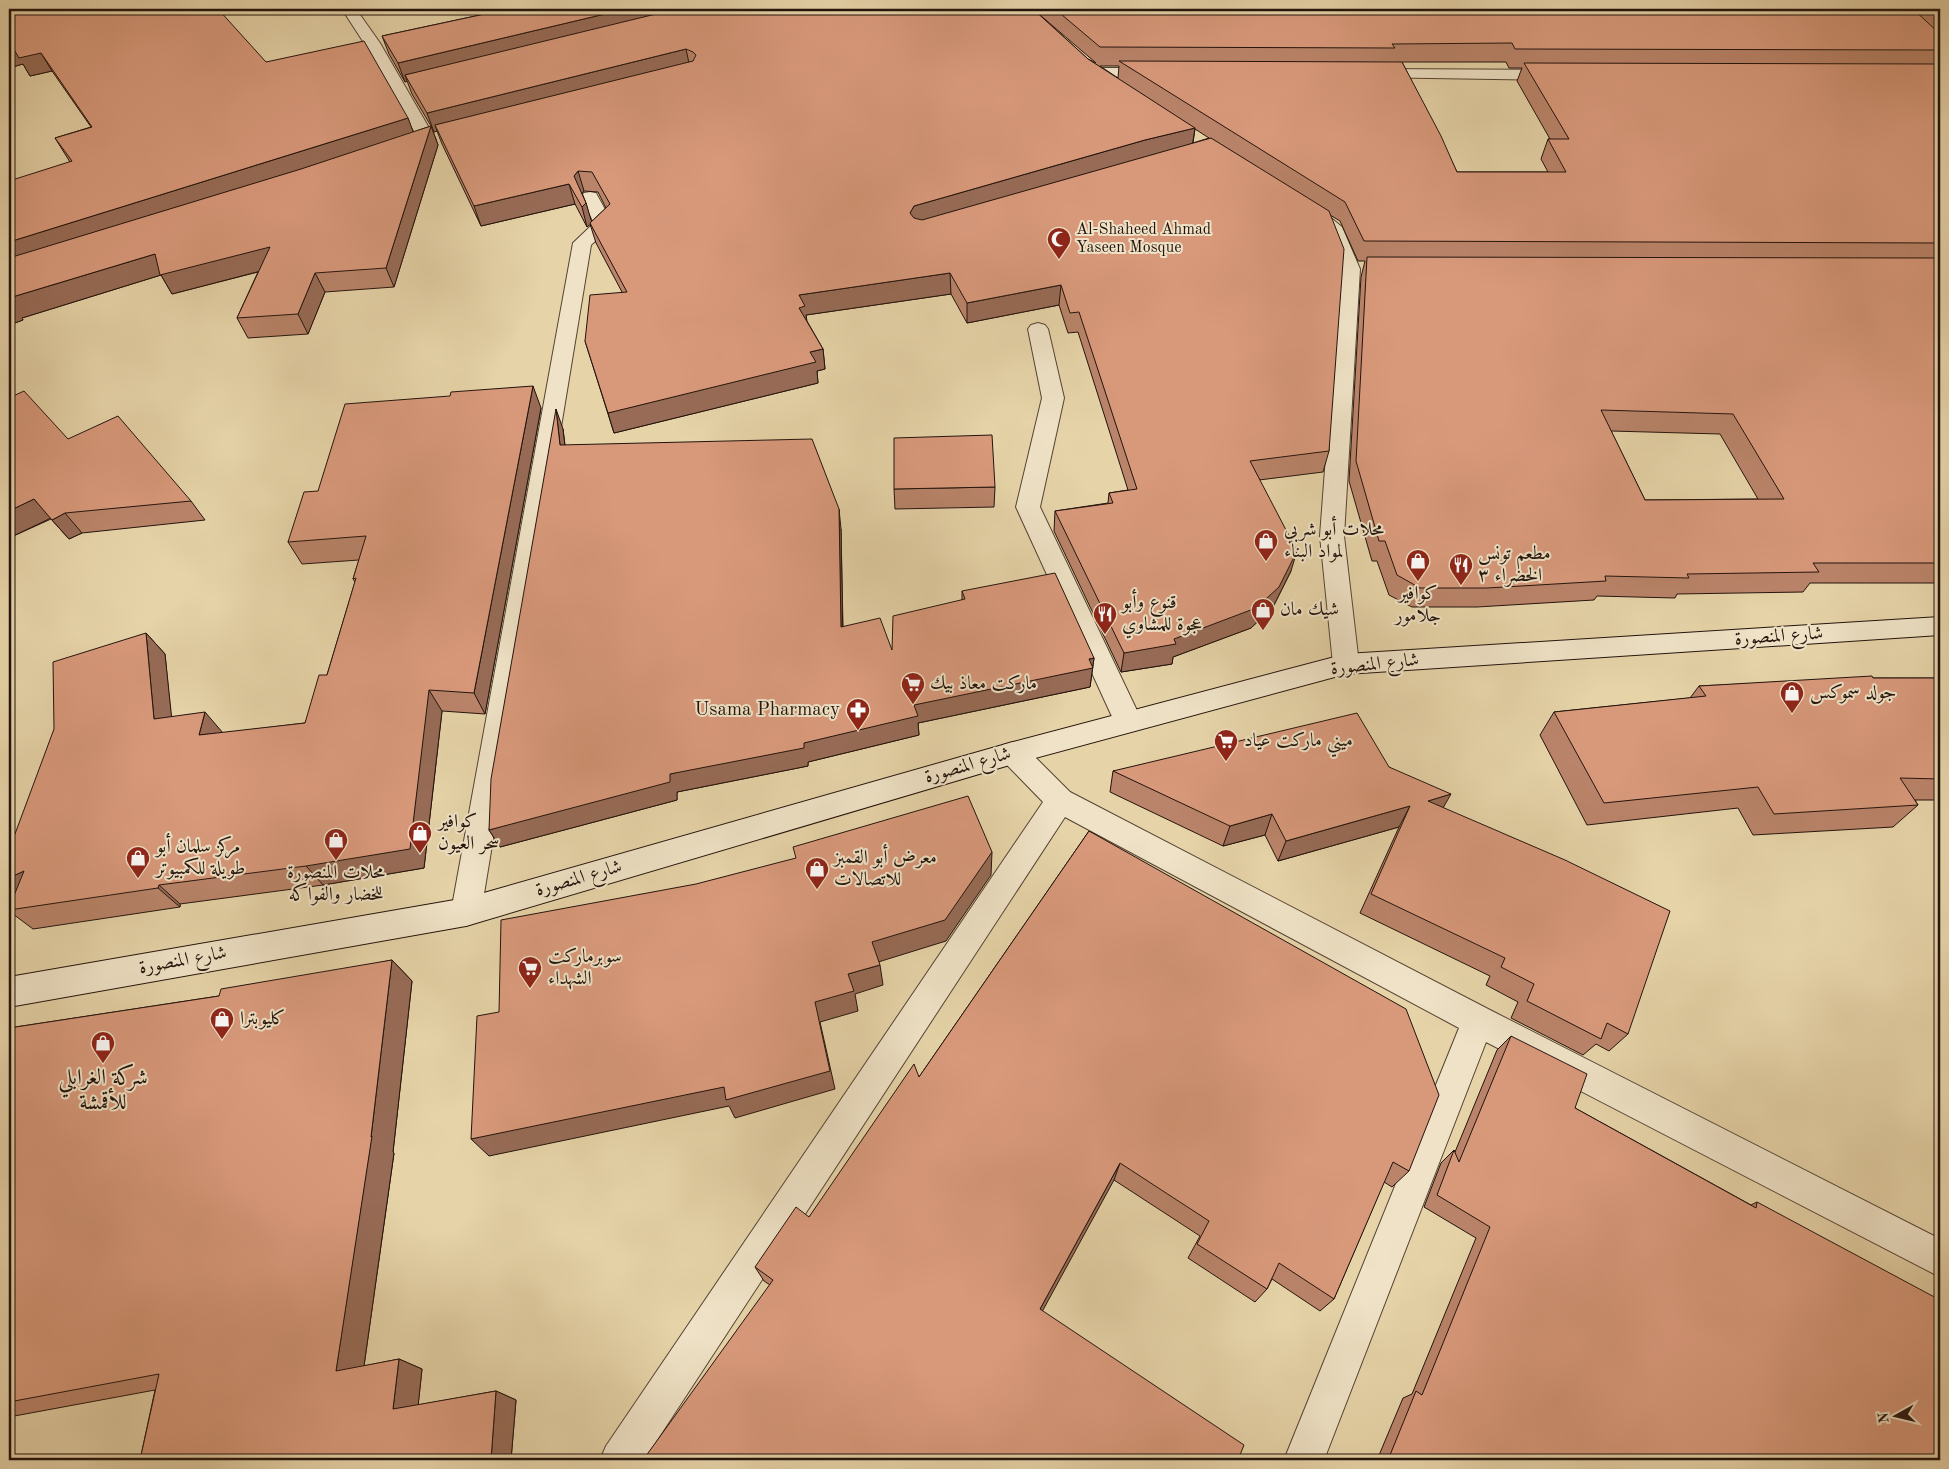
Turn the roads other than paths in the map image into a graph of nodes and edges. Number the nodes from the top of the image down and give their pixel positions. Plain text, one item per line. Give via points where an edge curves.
1 (349, 9) edge
2 (392, 39) edge
3 (372, 43) junction
4 (1174, 73) edge
5 (1353, 74) edge
6 (1572, 75) edge
7 (419, 85) edge
8 (1118, 89) edge
9 (400, 90) junction
10 (448, 135) edge
11 (428, 140) junction
12 (384, 155) edge
13 (590, 197) edge
14 (1308, 212) edge
15 (1350, 269) junction
16 (1370, 269) edge
17 (1038, 329) dead end
18 (1940, 626) edge
19 (1346, 664) junction
20 (1128, 721) junction
21 (1013, 753) junction
22 (1060, 800) junction
23 (466, 912) junction
24 (9, 992) edge
25 (1478, 1021) junction
26 (1940, 1258) edge
27 (620, 1460) edge
28 (1304, 1460) edge

1 - 3 street
2 - 3 street
3 - 9 street
4 - 8 street via 1088,67
5 - 6 street
7 - 9 street
9 - 11 street
10 - 11 street
11 - 12 street
13 - 23 street via 604,224 582,243
14 - 15 street via 1333,227
15 - 16 street
15 - 19 street via 1332,536
17 - 20 street via 1053,398 1028,506
18 - 19 street, شارع المنصورة
19 - 20 street, شارع المنصورة
20 - 21 street, شارع المنصورة
21 - 22 street
21 - 23 street, شارع المنصورة
22 - 25 street
22 - 27 street
23 - 24 street, شارع المنصورة
25 - 26 street
25 - 28 street

